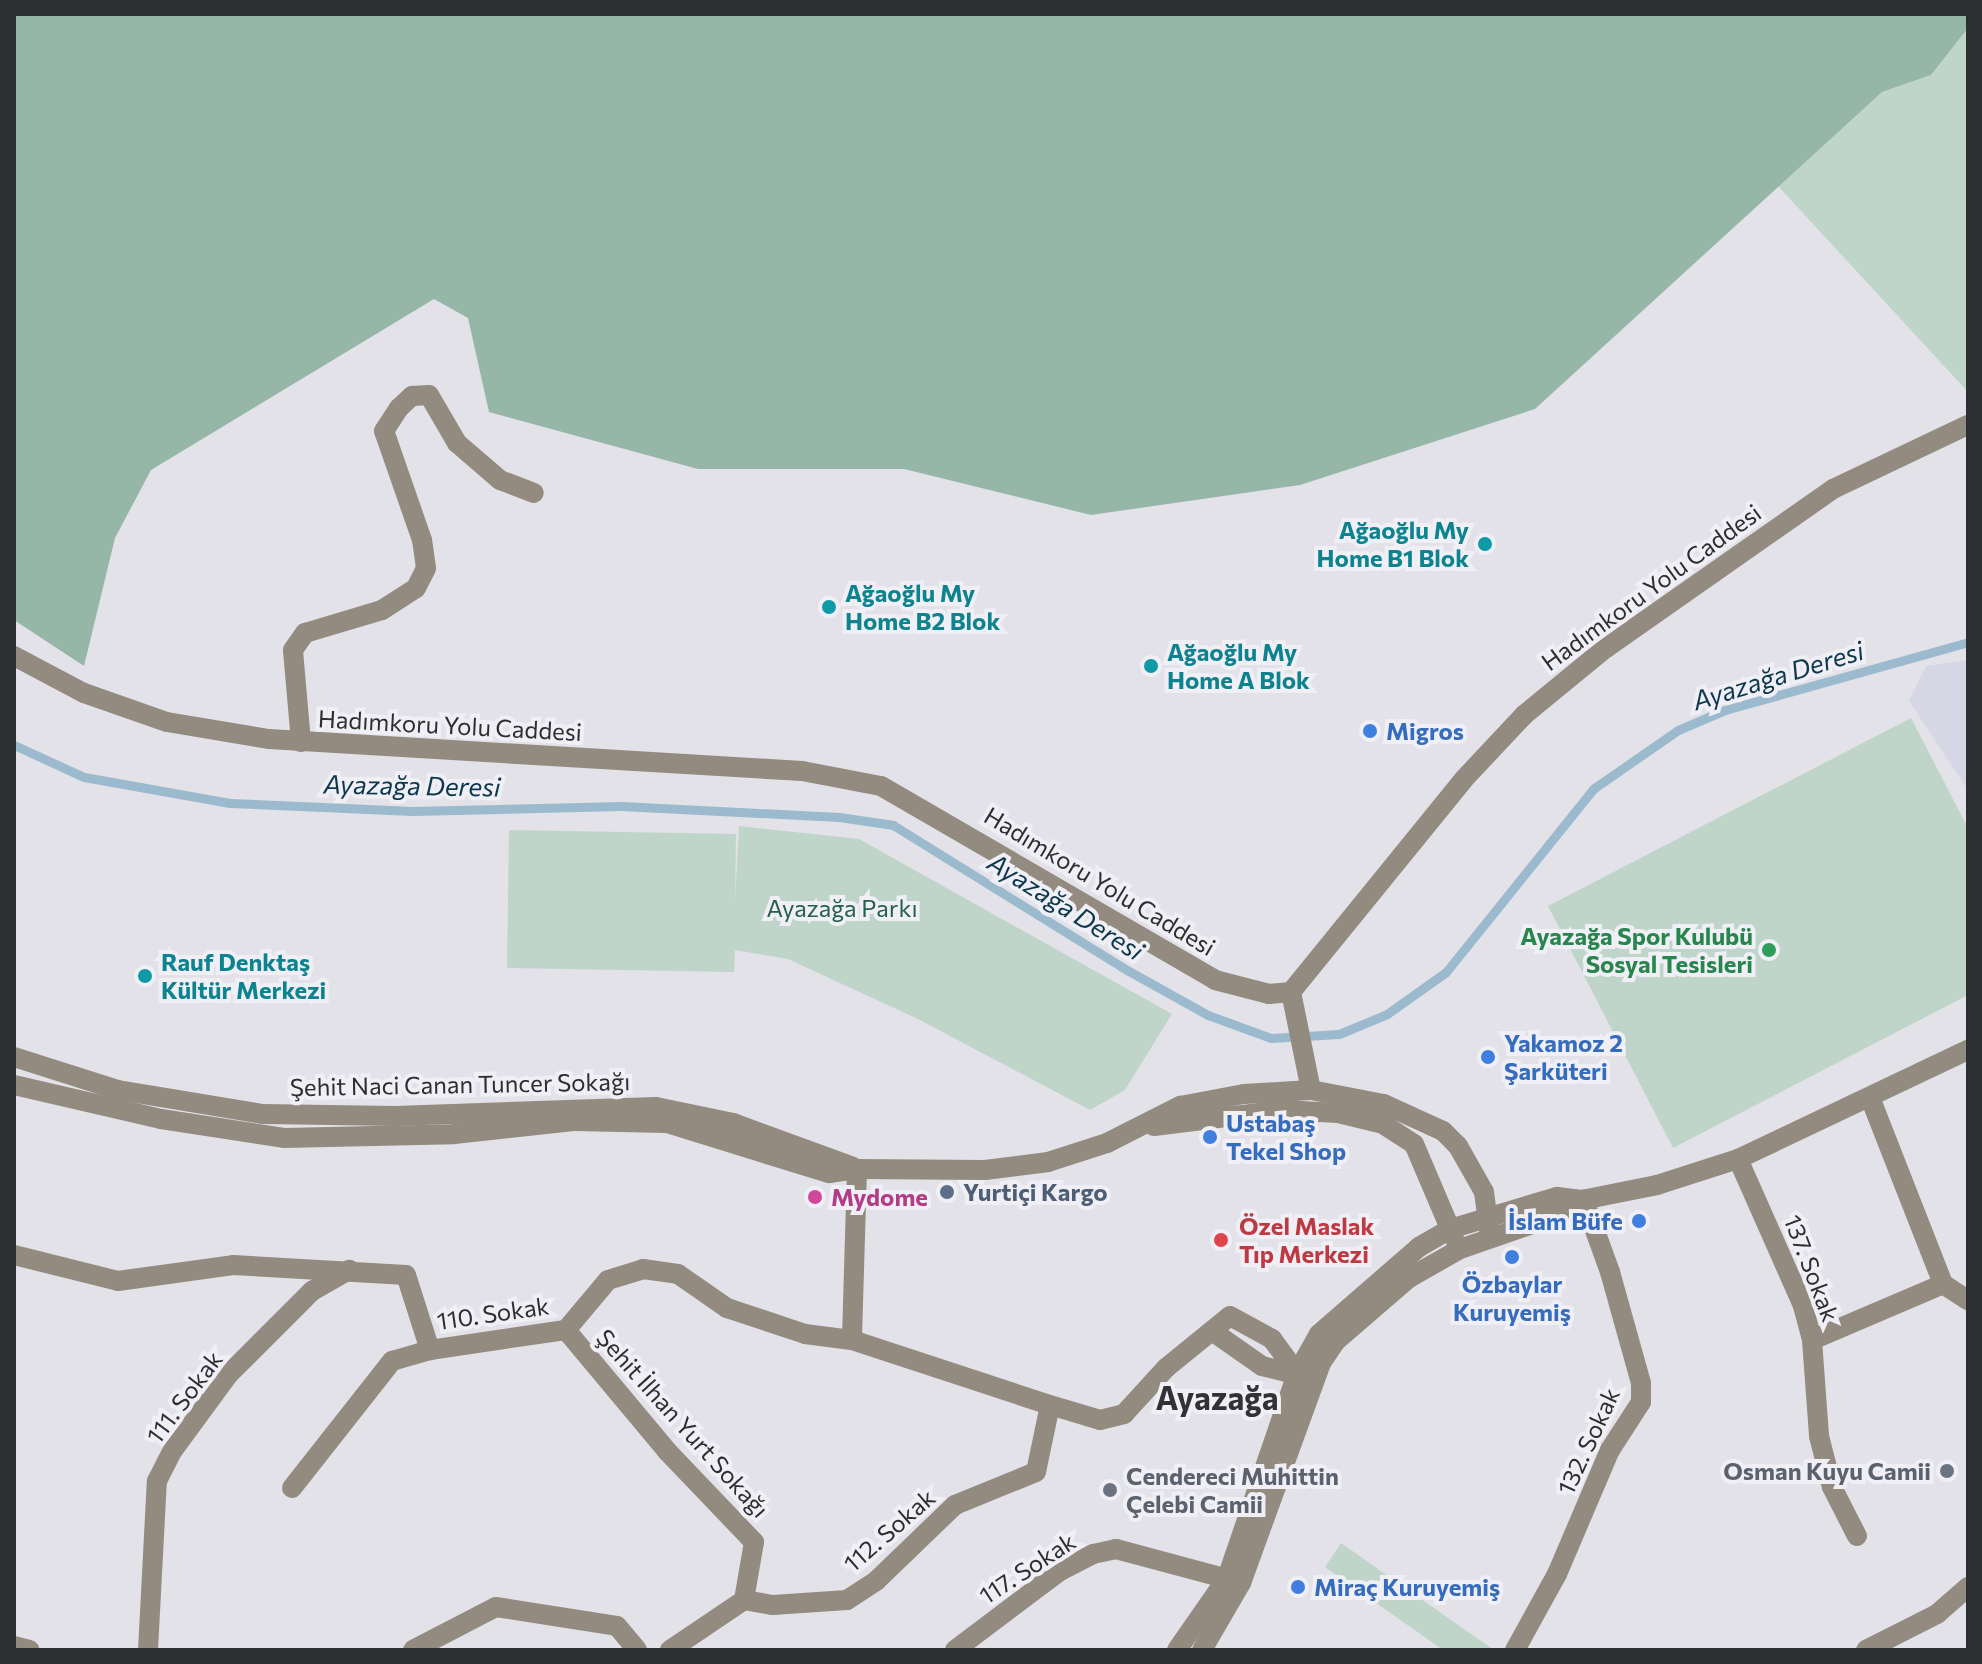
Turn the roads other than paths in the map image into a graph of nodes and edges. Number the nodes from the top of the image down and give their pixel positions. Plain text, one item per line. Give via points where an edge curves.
1 (1968, 425) edge
2 (534, 493) dead end
3 (14, 656) edge
4 (301, 742) junction
5 (1291, 992) junction
6 (1968, 1050) edge
7 (14, 1057) edge
8 (14, 1085) edge
9 (1311, 1090) junction
10 (1871, 1100) junction
11 (1134, 1130) junction
12 (1738, 1159) junction
13 (857, 1169) junction
14 (1583, 1200) junction
15 (1489, 1227) junction
16 (1450, 1229) junction
17 (1460, 1249) junction
18 (14, 1255) edge
19 (349, 1270) junction
20 (1943, 1284) junction
21 (1968, 1300) edge
22 (566, 1330) junction
23 (1212, 1331) junction
24 (852, 1340) junction
25 (1812, 1340) junction
26 (430, 1350) junction
27 (1306, 1377) junction
28 (1050, 1405) junction
29 (292, 1488) dead end
30 (1857, 1536) dead end
31 (1234, 1580) junction
32 (1968, 1587) edge
33 (744, 1600) junction
34 (14, 1646) edge
35 (30, 1650) edge
36 (148, 1650) edge
37 (413, 1650) edge
38 (637, 1650) edge
39 (670, 1650) edge
40 (955, 1650) edge
41 (1177, 1650) edge
42 (1202, 1650) edge
43 (1515, 1650) edge
44 (1866, 1650) edge

1 - 5 street, Hadımkoru Yolu Caddesi via 1833,489 1606,648 1524,715 1464,779
2 - 4 street via 500,480 457,443 429,395 412,396 399,408 384,431 422,540 426,568 416,588 382,610 305,633 293,650 292,669
3 - 4 street, Hadımkoru Yolu Caddesi via 84,693 167,722
4 - 5 street, Hadımkoru Yolu Caddesi via 802,771 881,786 1215,980 1269,994
5 - 9 street
6 - 10 street
7 - 13 street, Şehit Naci Canan Tuncer Sokağı via 118,1090 263,1114 395,1116 656,1107 733,1123
8 - 13 street, Şehit Naci Canan Tuncer Sokağı via 173,1122 284,1138 454,1134 573,1121 667,1123 801,1168 829,1173
9 - 11 street, Şehit Naci Canan Tuncer Sokağı via 1204,1100 1161,1114
9 - 15 street, Şehit Naci Canan Tuncer Sokağı via 1384,1104 1443,1131 1471,1167
10 - 12 street
10 - 20 street
11 - 13 street, Şehit Naci Canan Tuncer Sokağı via 1048,1162 985,1170
11 - 16 street, Şehit Naci Canan Tuncer Sokağı via 1229,1113 1282,1110 1338,1113 1383,1124 1414,1144
12 - 14 street via 1647,1188
12 - 25 street, 137. Sokak via 1791,1271
13 - 24 street
14 - 15 street via 1557,1197
14 - 43 street, 132. Sokak via 1610,1272 1641,1383 1641,1402 1610,1450 1557,1574
15 - 16 street
15 - 17 street
16 - 17 street, Şehit Naci Canan Tuncer Sokağı
16 - 27 street via 1419,1247 1319,1334
17 - 27 street via 1409,1278 1336,1341
18 - 19 street, 110. Sokak via 118,1281 233,1265
19 - 26 street, 110. Sokak via 406,1275
19 - 36 street, 111. Sokak via 312,1291 228,1375 173,1450 157,1481
20 - 21 street
20 - 25 street
22 - 24 street, 110. Sokak via 608,1280 643,1269 678,1274 727,1308 805,1334
22 - 26 street, 110. Sokak
22 - 33 street, Şehit İlhan Yurt Sokağı via 667,1451 754,1542
23 - 27 street via 1262,1366
23 - 27 street via 1222,1319 1238,1316 1272,1339
23 - 28 street via 1166,1368 1124,1414 1100,1420
24 - 28 street, 110. Sokak
25 - 30 street, 137. Sokak via 1819,1436 1832,1487
26 - 29 street via 392,1361
27 - 31 street
28 - 33 street, 112. Sokak via 1036,1472 955,1505 876,1581 847,1600 773,1605
31 - 40 street, 117. Sokak via 1116,1549 1093,1554 1060,1571
31 - 41 street
31 - 42 street
32 - 44 street via 1937,1614
33 - 39 street
34 - 35 street
37 - 38 street via 496,1607 617,1626

